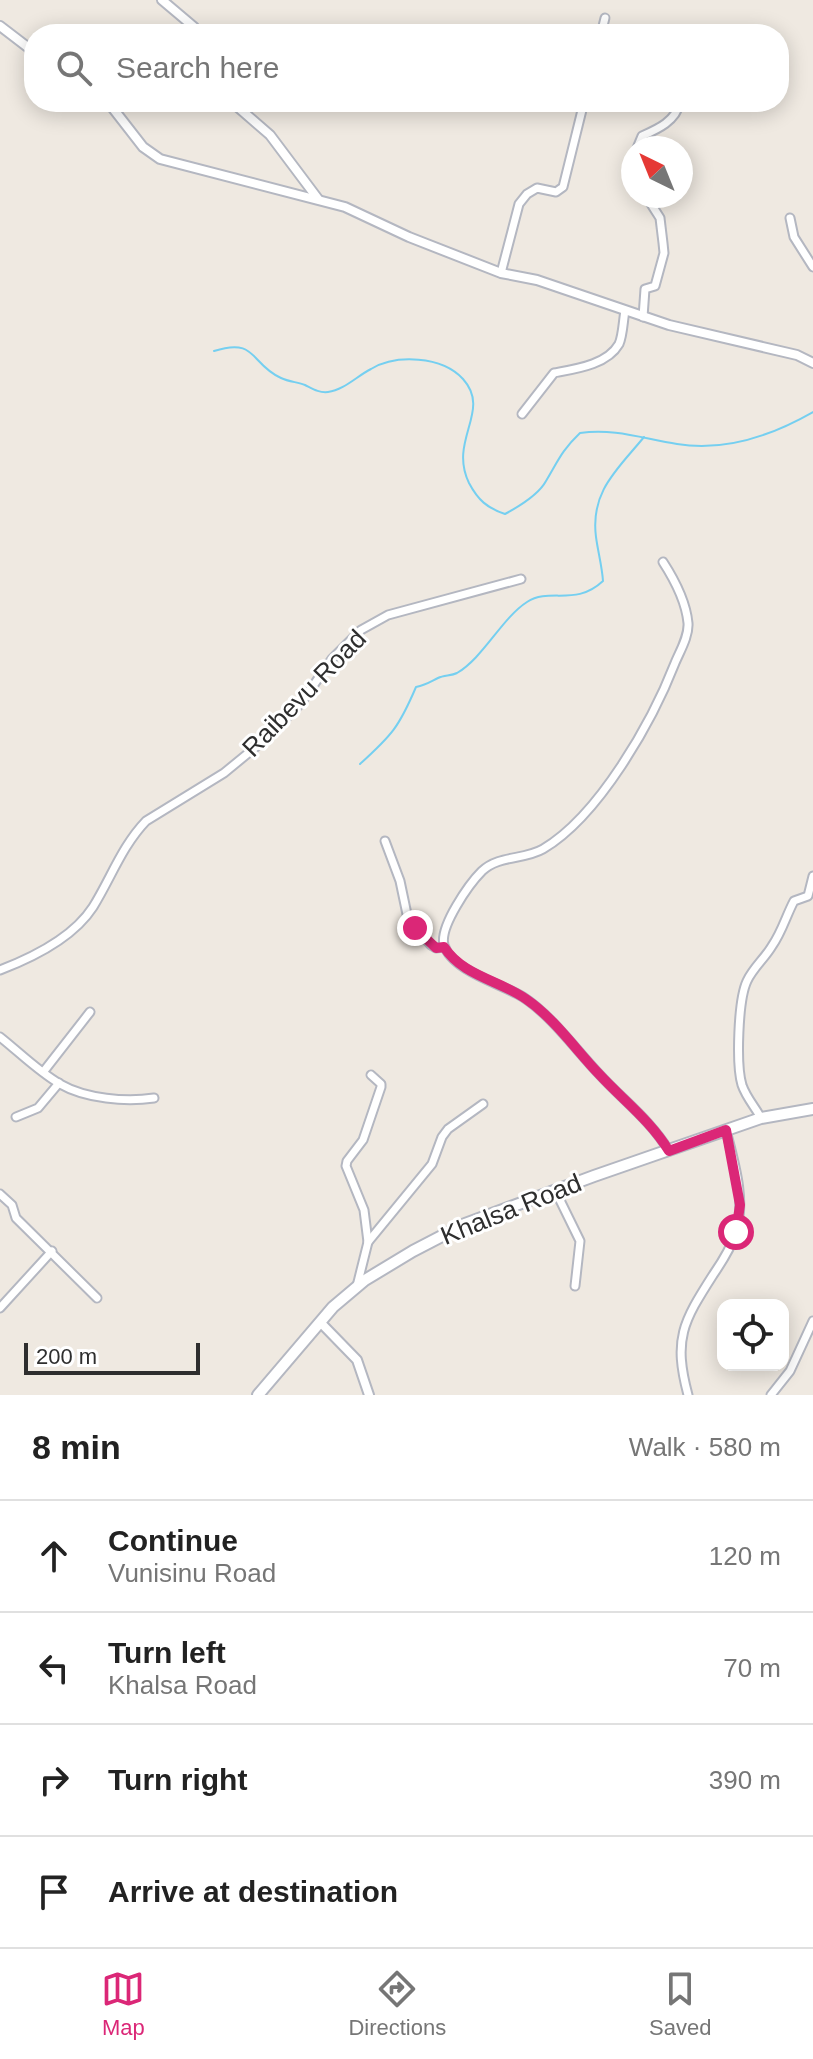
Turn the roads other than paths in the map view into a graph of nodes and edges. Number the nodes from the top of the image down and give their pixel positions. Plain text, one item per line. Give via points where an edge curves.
1 (162, 0) edge
2 (605, 18) dead end
3 (190, 24) edge
4 (604, 24) edge
5 (0, 26) edge
6 (24, 44) edge
7 (116, 112) edge
8 (244, 112) edge
9 (582, 112) edge
10 (677, 112) edge
11 (642, 136) edge
12 (318, 199) junction
13 (654, 208) edge
14 (790, 218) dead end
15 (813, 267) edge
16 (501, 273) junction
17 (625, 311) junction
18 (643, 317) junction
19 (813, 363) edge
20 (522, 414) dead end
21 (663, 562) dead end
22 (521, 579) dead end
23 (385, 841) dead end
24 (813, 876) edge
25 (444, 947) junction
26 (0, 970) edge
27 (90, 1012) dead end
28 (0, 1037) edge
29 (44, 1071) junction
30 (371, 1075) dead end
31 (59, 1083) junction
32 (154, 1098) dead end
33 (483, 1104) dead end
34 (813, 1109) edge
35 (16, 1117) dead end
36 (761, 1118) junction
37 (726, 1130) junction
38 (669, 1151) junction
39 (555, 1190) junction
40 (0, 1194) edge
41 (368, 1242) junction
42 (52, 1251) junction
43 (575, 1286) dead end
44 (356, 1288) junction
45 (97, 1298) dead end
46 (0, 1308) edge
47 (813, 1321) edge
48 (320, 1322) junction
49 (258, 1395) edge
50 (369, 1395) edge
51 (688, 1395) edge
52 (771, 1395) edge

1 - 3 street
2 - 4 street
5 - 6 street
7 - 12 street via 143,147 160,159
8 - 12 street via 270,135
9 - 16 street via 563,187 556,192 537,188 523,199
10 - 11 street
12 - 16 street
13 - 18 street via 664,253 656,284 645,289
14 - 15 street via 794,237
16 - 17 street
17 - 18 street
17 - 20 street via 619,343 607,356 554,373
18 - 19 street
21 - 25 street via 688,625 655,708 619,769 572,825 544,849 500,861 479,874 446,927
22 - 26 street, Raibevu Road via 388,615 361,630 263,741 224,773 146,821 84,918 53,944
23 - 25 street via 408,919 431,945
24 - 36 street via 808,896 794,901 744,989 741,1079
25 - 38 street via 471,972 535,1006 652,1125
27 - 29 street
28 - 29 street
29 - 31 street
30 - 41 street via 381,1087 363,1140 346,1166 364,1210
31 - 32 street via 78,1092 135,1101
31 - 35 street via 38,1108
33 - 41 street via 448,1129 432,1164
34 - 36 main road, Khalsa Road
36 - 37 main road, Khalsa Road
37 - 38 main road, Khalsa Road
37 - 51 street via 740,1205 727,1254 683,1330 681,1366
38 - 39 main road, Khalsa Road
39 - 43 street via 580,1241
39 - 44 main road, Khalsa Road via 465,1224
40 - 42 street via 16,1218
41 - 44 street
42 - 45 street
42 - 46 street
44 - 48 main road, Khalsa Road
47 - 52 street via 790,1371
48 - 49 main road, Khalsa Road
48 - 50 street via 357,1360

